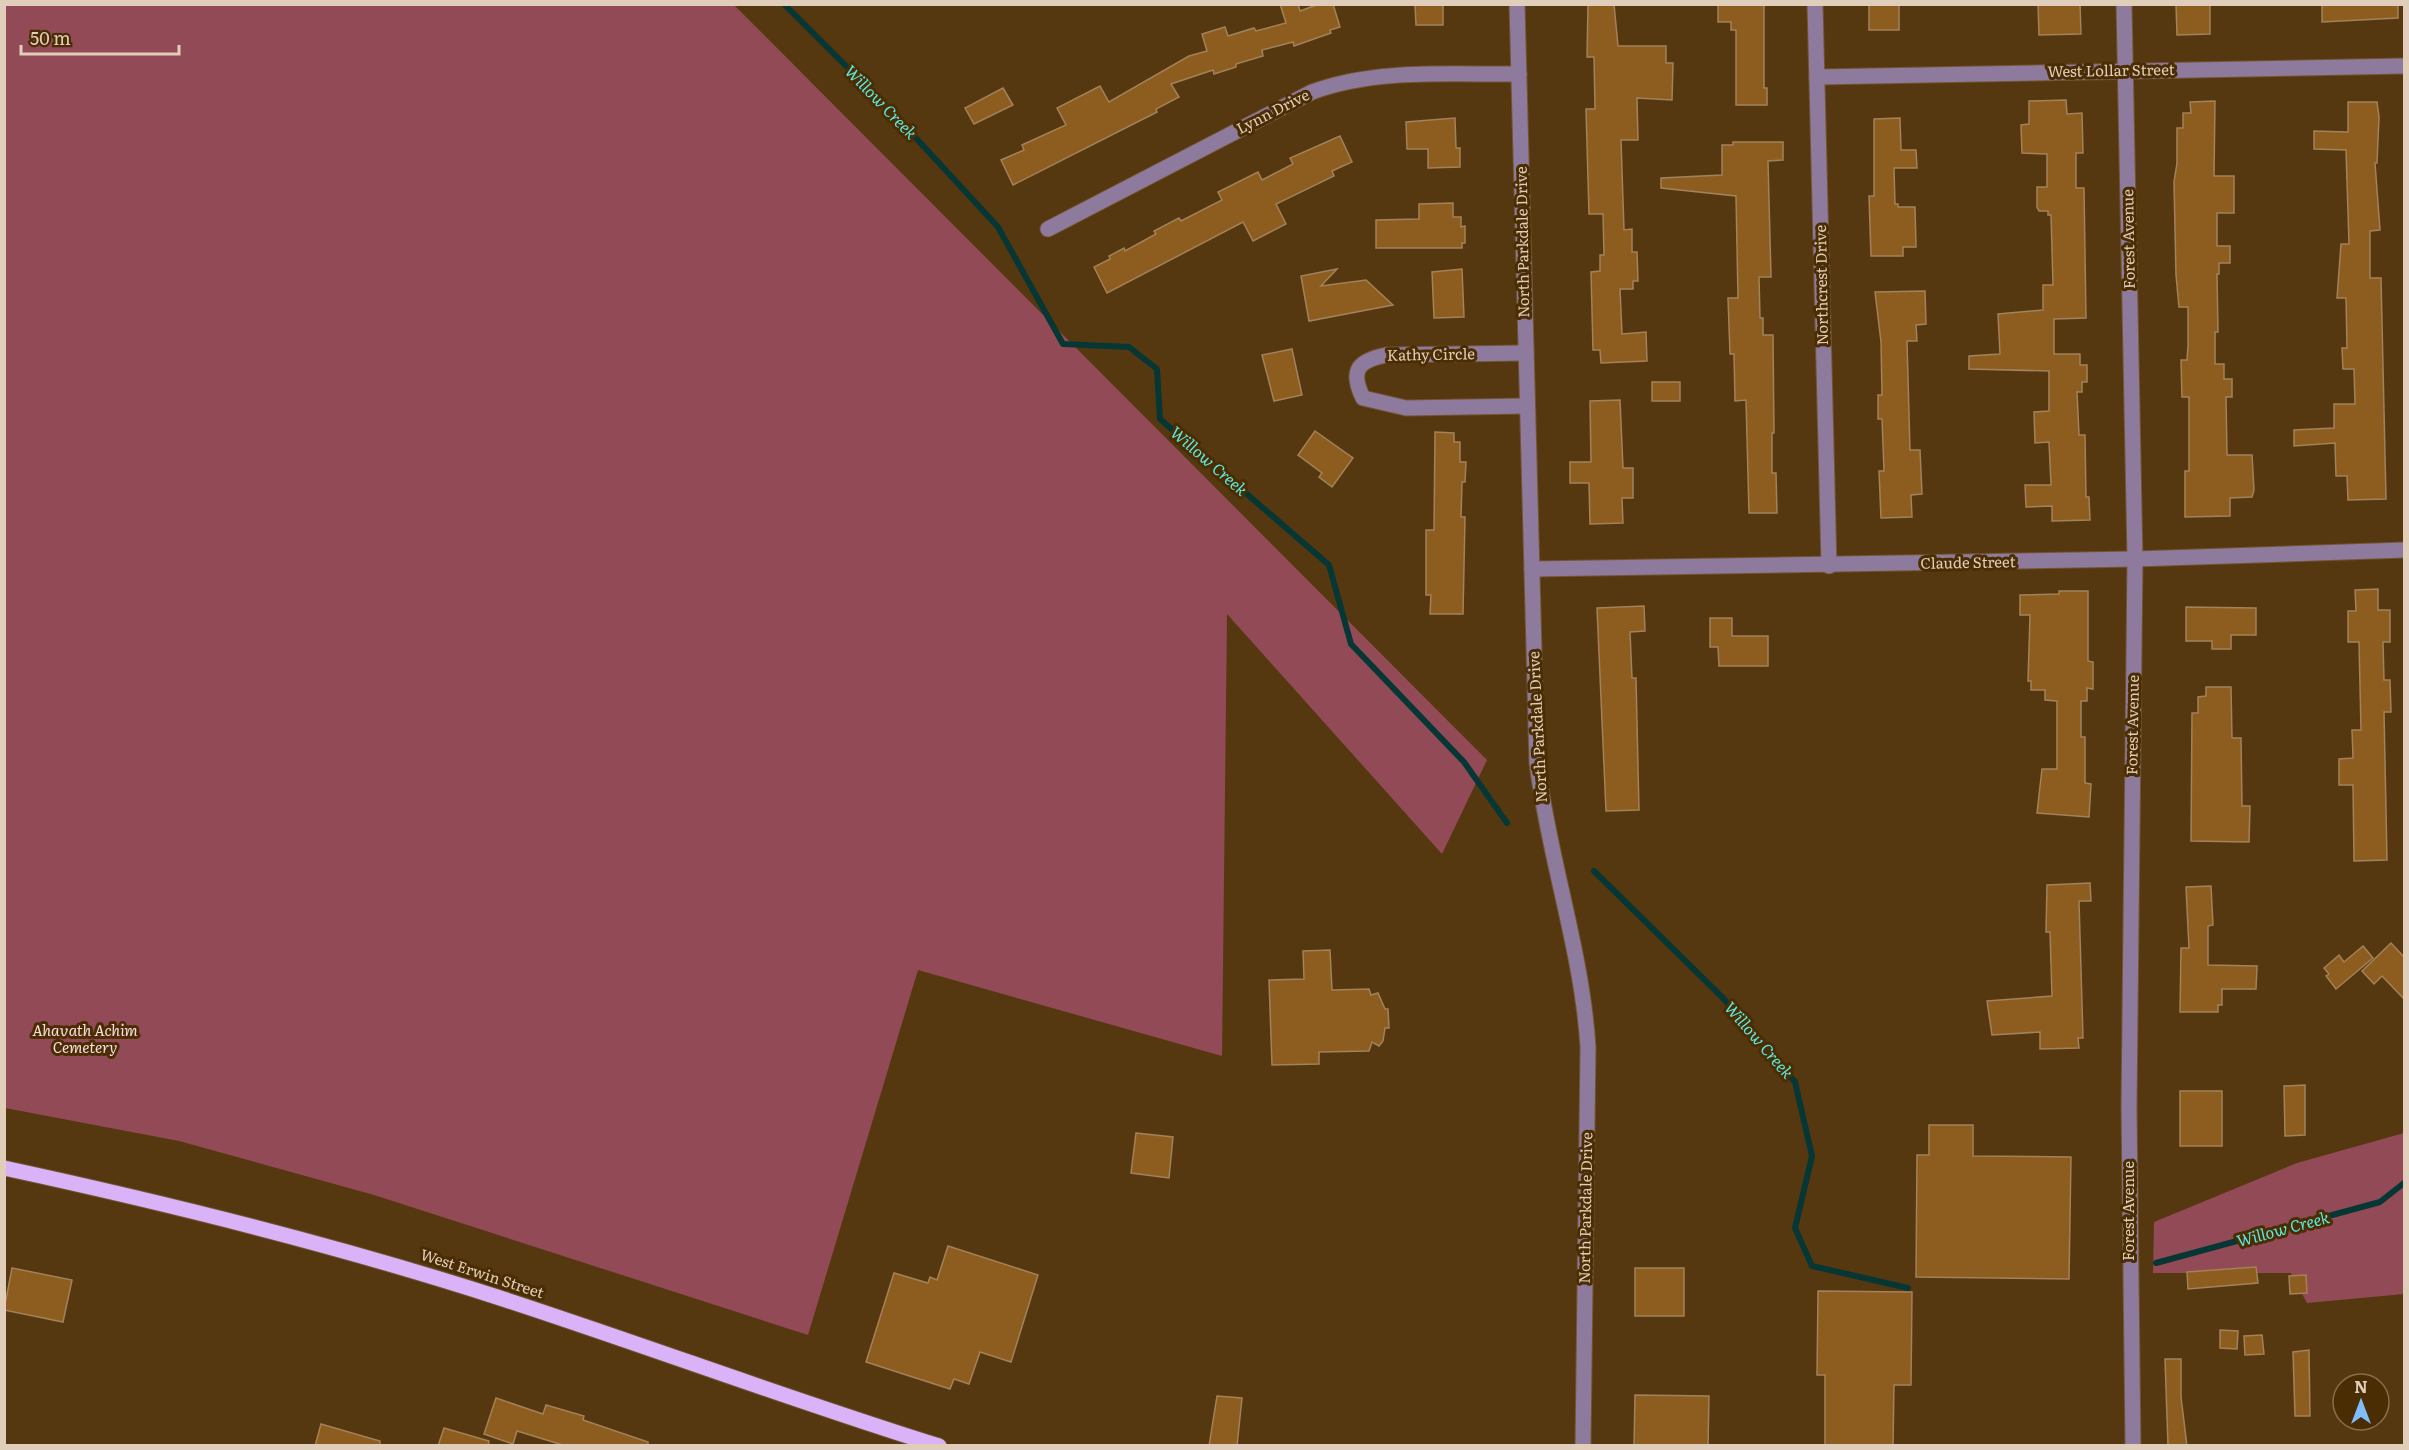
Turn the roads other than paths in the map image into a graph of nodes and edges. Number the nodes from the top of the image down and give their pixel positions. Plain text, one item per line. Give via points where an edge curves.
1 (1518, 4) edge
2 (1815, 4) edge
3 (2124, 4) edge
4 (2404, 66) edge
5 (2126, 71) junction
6 (1519, 74) junction
7 (1817, 77) junction
8 (1048, 229) dead end
9 (1526, 353) junction
10 (1527, 406) junction
11 (2404, 550) edge
12 (2135, 559) junction
13 (1829, 566) junction
14 (1532, 569) junction
15 (4, 1168) edge
16 (939, 1446) edge
17 (1583, 1446) edge
18 (2133, 1446) edge

1 - 6 street, North Parkdale Drive
2 - 7 street, Northcrest Drive
3 - 5 street, Forest Avenue
4 - 5 street, West Lollar Street
5 - 7 street, West Lollar Street
5 - 12 street, Forest Avenue
6 - 8 street, Lynn Drive via 1381,77 1329,86
6 - 9 street, North Parkdale Drive
7 - 13 street, Northcrest Drive
9 - 10 street, North Parkdale Drive
9 - 10 street, Kathy Circle via 1386,355 1367,359 1360,366 1356,385 1363,398 1406,408
10 - 14 street, North Parkdale Drive
11 - 12 street, Claude Street
12 - 13 street, Claude Street
12 - 18 street, Forest Avenue via 2129,1107
13 - 14 street, Claude Street
14 - 17 street, North Parkdale Drive via 1537,763 1546,826 1583,994 1588,1047
15 - 16 main road, West Erwin Street via 225,1220 393,1266

